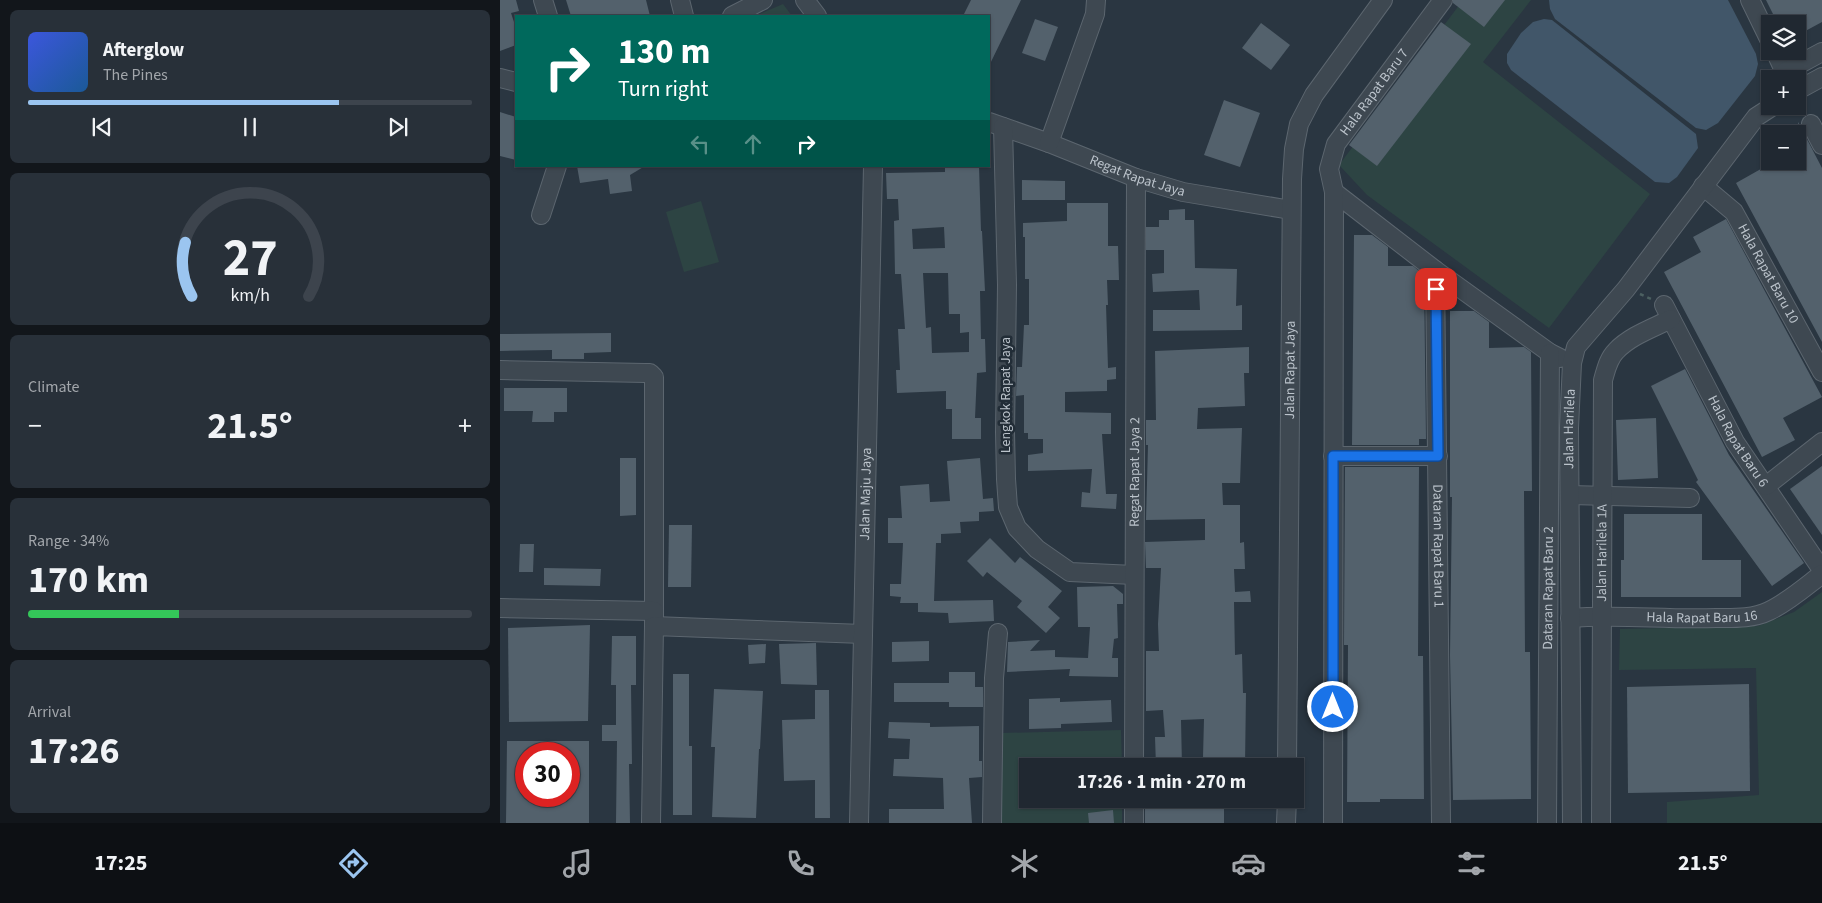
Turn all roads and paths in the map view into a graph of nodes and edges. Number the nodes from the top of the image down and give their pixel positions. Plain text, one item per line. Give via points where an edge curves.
1 (543, 0) edge
2 (680, 0) edge
3 (763, 0) edge
4 (805, 0) edge
5 (1096, 0) edge
6 (1383, 0) edge
7 (1443, 0) edge
8 (1750, 0) edge
9 (548, 15) edge
10 (684, 15) edge
11 (734, 15) edge
12 (817, 15) edge
13 (1761, 23) edge
14 (1822, 52) edge
15 (1795, 70) edge
16 (1822, 77) edge
17 (500, 78) edge
18 (515, 82) edge
19 (1806, 86) edge
20 (1761, 114) edge
21 (1811, 124) dead end
22 (996, 125) edge
23 (1049, 143) junction
24 (1822, 145) edge
25 (557, 167) edge
26 (872, 167) edge
27 (1136, 178) junction
28 (1703, 186) junction
29 (1334, 192) junction
30 (1291, 210) junction
31 (541, 215) dead end
32 (1435, 270) junction
33 (1626, 289) junction
34 (1667, 312) junction
35 (1550, 353) junction
36 (1572, 363) junction
37 (500, 370) edge
38 (1822, 372) edge
39 (1822, 442) edge
40 (1333, 456) junction
41 (1438, 456) junction
42 (1766, 486) junction
43 (1570, 495) junction
44 (1602, 496) junction
45 (1690, 498) dead end
46 (1822, 570) edge
47 (1822, 574) edge
48 (1134, 575) junction
49 (500, 608) edge
50 (1601, 615) junction
51 (1570, 618) junction
52 (654, 619) junction
53 (998, 633) dead end
54 (863, 634) junction
55 (1134, 758) edge
56 (1287, 758) edge
57 (1134, 808) edge
58 (1287, 808) edge
59 (651, 823) edge
60 (859, 823) edge
61 (992, 823) edge
62 (1134, 823) edge
63 (1286, 823) edge
64 (1333, 823) edge
65 (1441, 823) edge
66 (1547, 823) edge
67 (1572, 823) edge
68 (1601, 823) edge

1 - 9 street
2 - 10 street
3 - 11 street
4 - 12 street
5 - 23 street via 1095,14
6 - 30 street, Jalan Rapat Jaya via 1314,96 1299,124 1294,149
7 - 29 street, Hala Rapat Baru 7 via 1336,144 1330,169
8 - 13 street
14 - 15 street
16 - 19 street
17 - 18 street
20 - 28 street, Jalan Harilela
21 - 24 street
22 - 23 street, Regat Rapat Jaya
22 - 48 street, Lengkok Rapat Jaya via 1008,285 1005,432 1008,507 1017,528 1037,549 1070,572
23 - 27 street, Regat Rapat Jaya
25 - 31 street
26 - 54 street, Jalan Maju Jaya
27 - 30 street, Regat Rapat Jaya via 1183,192
27 - 48 street, Regat Rapat Jaya 2
28 - 33 street, Jalan Harilela
28 - 38 street, Hala Rapat Baru 10 via 1734,212
29 - 32 street
29 - 40 street
30 - 56 street, Jalan Rapat Jaya
32 - 35 street
32 - 41 street, Dataran Rapat Baru 1
33 - 34 path via 1645,296
33 - 36 street, Jalan Harilela via 1576,347
34 - 42 street, Hala Rapat Baru 6 via 1735,442
34 - 44 street, Jalan Harilela 1A via 1615,351 1608,362 1603,380
35 - 36 street
35 - 66 street, Dataran Rapat Baru 2
36 - 43 street, Jalan Harilela
37 - 52 street via 645,373 654,377
39 - 42 street
40 - 41 street
40 - 64 street
41 - 65 street, Dataran Rapat Baru 1
42 - 46 street, Hala Rapat Baru 6
43 - 44 street
43 - 51 street, Jalan Harilela
44 - 45 street
44 - 50 street, Jalan Harilela 1A
47 - 50 street, Hala Rapat Baru 16 via 1768,612 1745,617 1679,619
48 - 55 street, Regat Rapat Jaya 2
49 - 52 street
50 - 51 street, Hala Rapat Baru 16
50 - 68 street, Jalan Harilela 1A
51 - 67 street, Jalan Harilela
52 - 54 street
52 - 59 street
53 - 61 street via 994,678
54 - 60 street, Jalan Maju Jaya
57 - 62 street
58 - 63 street

